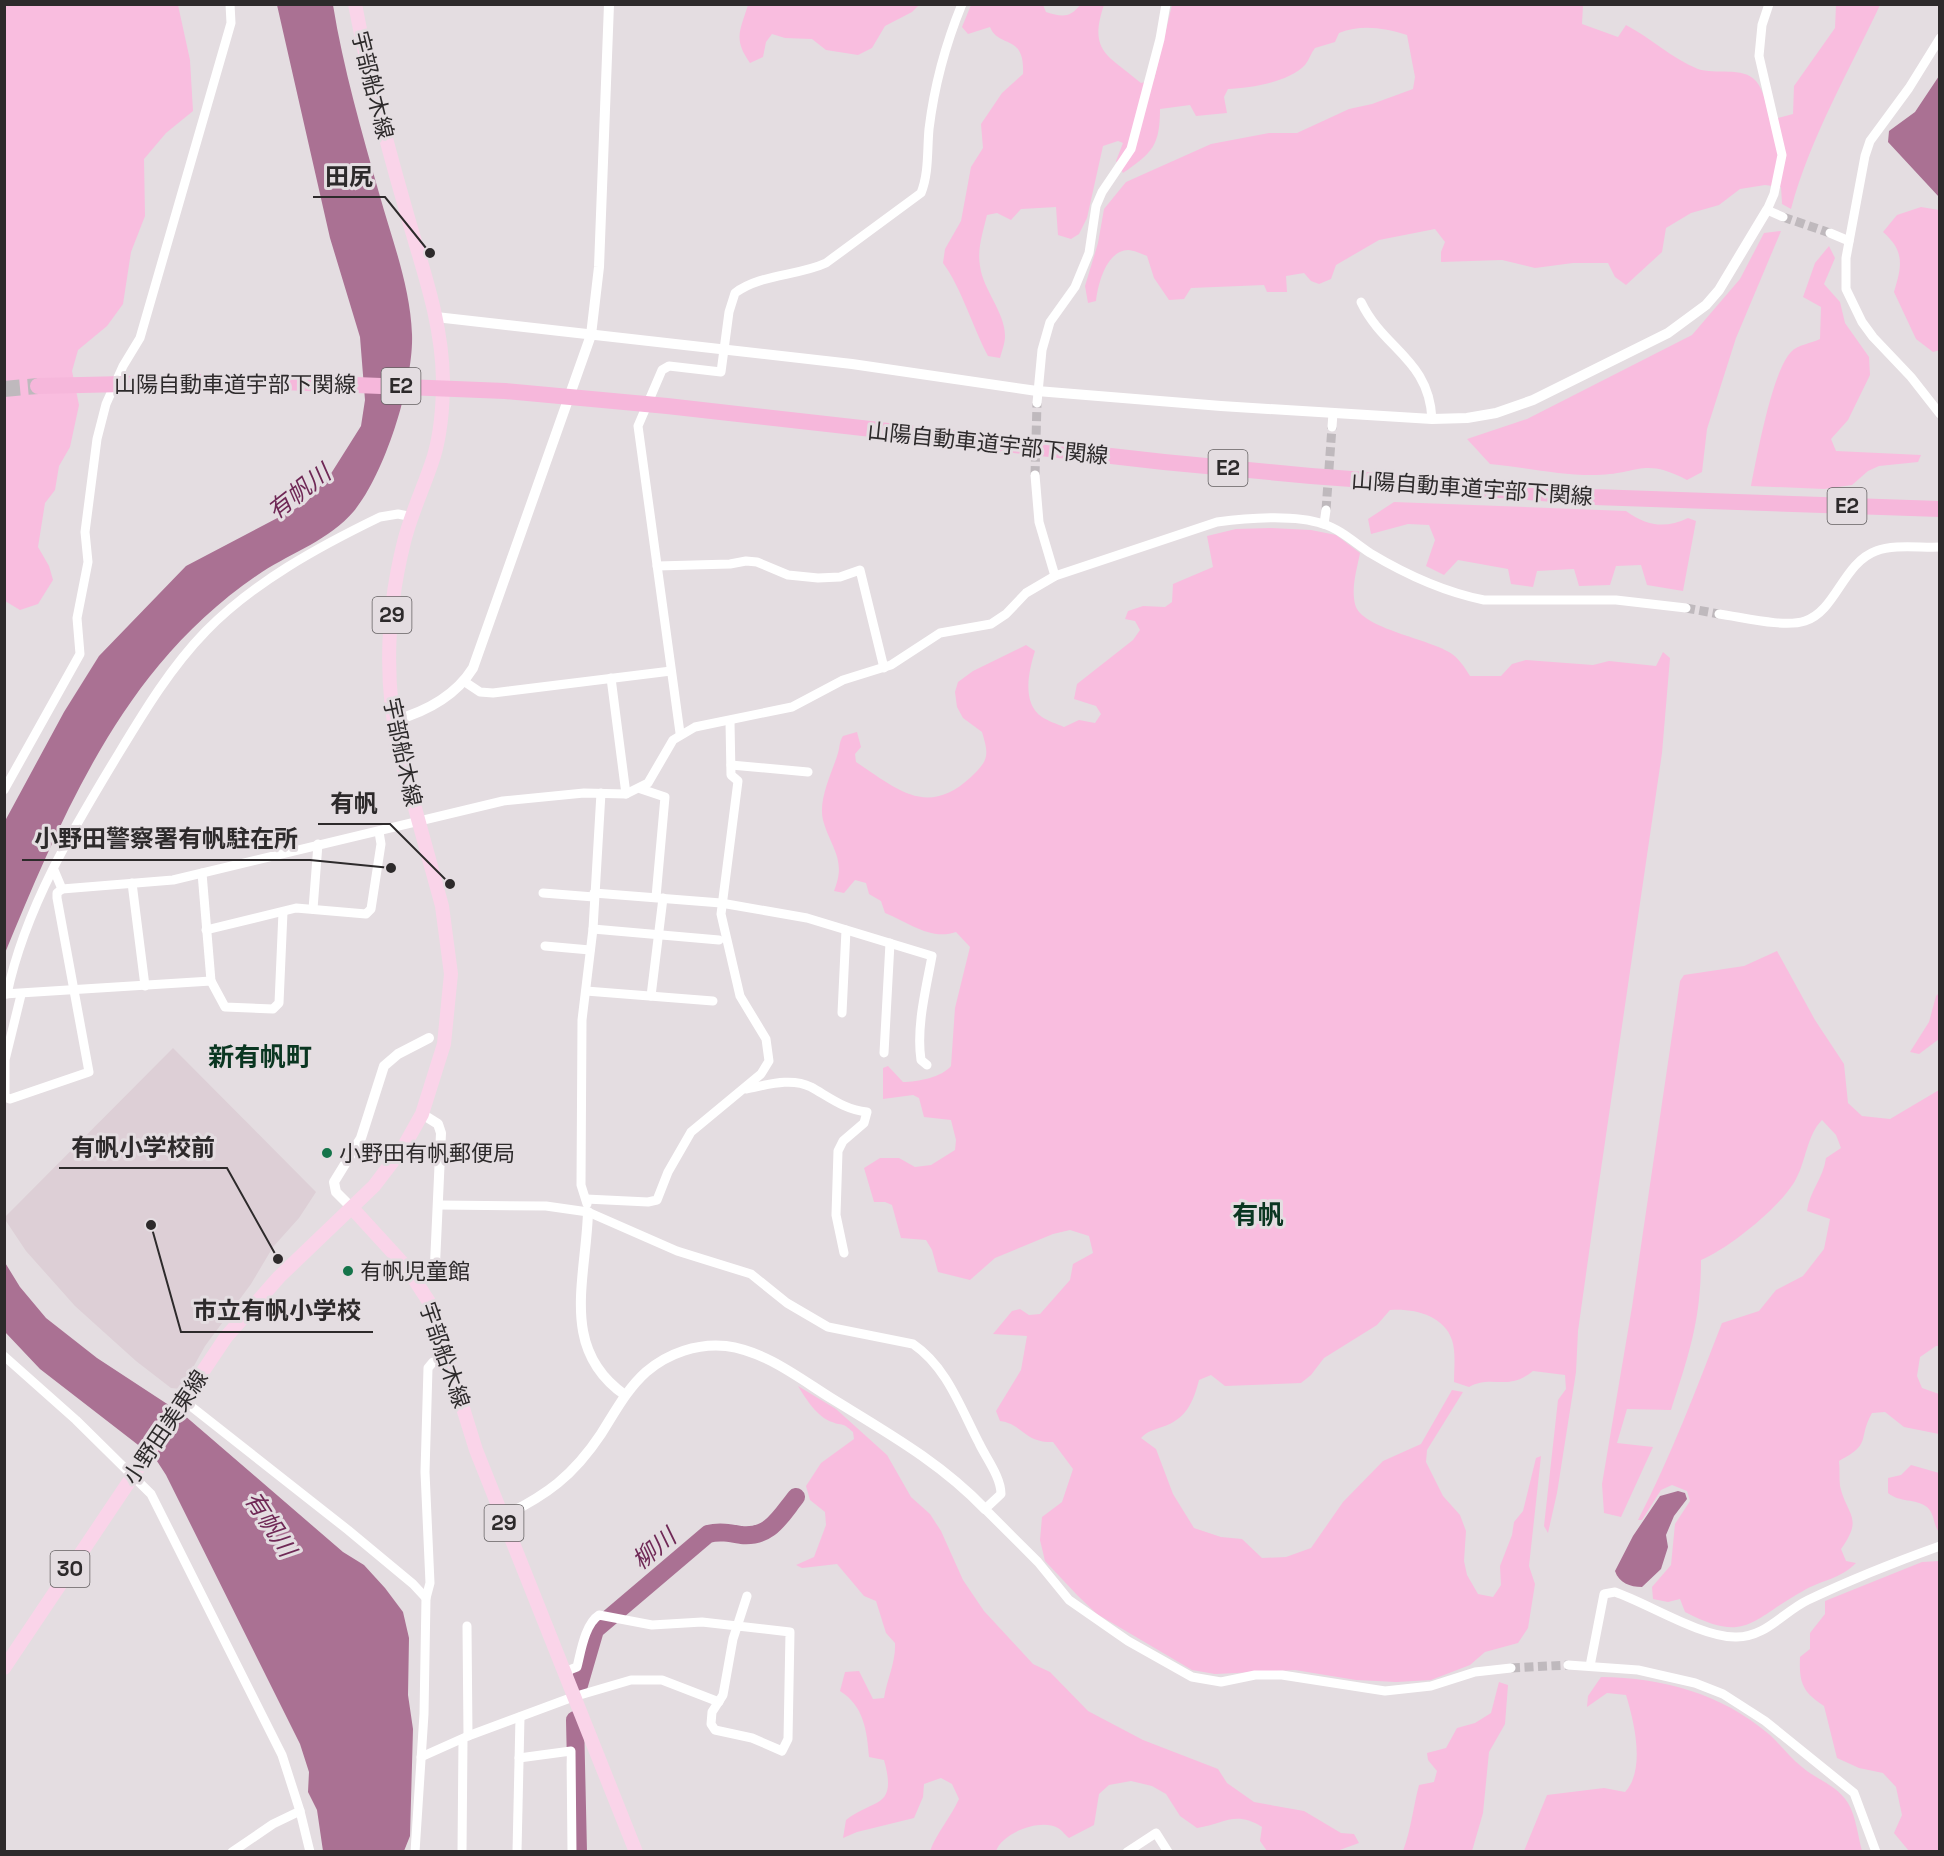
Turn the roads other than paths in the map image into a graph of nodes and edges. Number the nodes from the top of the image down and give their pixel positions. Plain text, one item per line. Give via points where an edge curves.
1 (230, 4) edge
2 (355, 4) edge
3 (609, 4) edge
4 (962, 4) edge
5 (1166, 4) edge
6 (1769, 4) edge
7 (1940, 38) edge
8 (1767, 210) junction
9 (1783, 217) tunnel mouth
10 (1830, 233) tunnel mouth
11 (1849, 241) junction
12 (1361, 302) dead end
13 (436, 317) junction
14 (591, 335) junction
15 (725, 349) junction
16 (38, 386) tunnel mouth
17 (1037, 391) junction
18 (1037, 403) tunnel mouth
19 (1333, 413) junction
20 (1940, 414) edge
21 (1432, 419) junction
22 (1332, 427) tunnel mouth
23 (1035, 476) tunnel mouth
24 (1940, 508) edge
25 (1326, 510) tunnel mouth
26 (413, 517) junction
27 (1324, 524) junction
28 (1940, 548) edge
29 (657, 566) junction
30 (1054, 576) junction
31 (1686, 608) tunnel mouth
32 (1719, 614) tunnel mouth
33 (884, 668) junction
34 (671, 671) junction
35 (611, 678) junction
36 (465, 682) junction
37 (393, 721) junction
38 (730, 722) junction
39 (680, 733) junction
40 (731, 765) junction
41 (808, 772) dead end
42 (640, 789) junction
43 (4, 790) edge
44 (602, 793) junction
45 (626, 794) junction
46 (418, 822) junction
47 (379, 832) junction
48 (318, 843) junction
49 (54, 870) junction
50 (202, 873) junction
51 (132, 883) junction
52 (62, 889) junction
53 (543, 893) dead end
54 (594, 895) junction
55 (659, 898) junction
56 (721, 903) junction
57 (313, 909) junction
58 (283, 912) junction
59 (592, 929) junction
60 (206, 930) junction
61 (846, 930) junction
62 (657, 934) junction
63 (719, 940) dead end
64 (890, 943) junction
65 (545, 946) dead end
66 (591, 950) junction
67 (211, 981) junction
68 (145, 986) junction
69 (75, 991) junction
70 (586, 991) junction
71 (6, 994) edge
72 (21, 995) junction
73 (651, 996) junction
74 (713, 1001) dead end
75 (842, 1013) dead end
76 (429, 1038) dead end
77 (884, 1053) dead end
78 (927, 1065) dead end
79 (745, 1089) junction
80 (422, 1114) junction
81 (586, 1199) junction
82 (438, 1205) junction
83 (353, 1209) junction
84 (588, 1212) junction
85 (844, 1253) dead end
86 (435, 1264) dead end
87 (4, 1356) edge
88 (449, 1358) junction
89 (625, 1395) junction
90 (183, 1400) junction
91 (135, 1472) junction
92 (985, 1509) junction
93 (502, 1516) junction
94 (1940, 1546) edge
95 (747, 1596) dead end
96 (426, 1599) junction
97 (467, 1626) dead end
98 (737, 1626) junction
99 (1568, 1665) tunnel mouth
100 (1590, 1666) junction
101 (4, 1668) edge
102 (1511, 1668) tunnel mouth
103 (564, 1672) junction
104 (573, 1697) junction
105 (719, 1702) junction
106 (520, 1718) junction
107 (465, 1737) junction
108 (421, 1757) junction
109 (519, 1758) junction
110 (300, 1811) junction
111 (232, 1851) edge
112 (310, 1851) edge
113 (415, 1851) edge
114 (462, 1851) edge
115 (517, 1851) edge
116 (572, 1851) edge
117 (636, 1851) edge
118 (1127, 1851) edge
119 (1168, 1851) edge
120 (1876, 1851) edge

1 - 43 street via 231,23 142,329 106,404 97,439 85,532 88,562 77,618 80,654
2 - 13 main road, 宇部船木線 / 29 via 395,173
3 - 14 street via 599,267
4 - 15 street via 944,62 921,193 826,263 754,283 735,293
5 - 17 street via 1131,149 1096,206 1089,253 1076,287 1050,322
6 - 8 street via 1759,56 1782,155
7 - 11 street via 1870,141
8 - 9 street
8 - 21 street via 1719,290 1668,333 1533,400 1496,413
10 - 11 street
11 - 20 street via 1844,275 1851,303 1873,337
12 - 21 street via 1378,330 1413,363 1426,385
13 - 14 street
13 - 26 main road, 宇部船木線 / 29 via 442,365 440,430
14 - 15 street
14 - 36 street
15 - 17 street
15 - 29 street via 721,372 669,366 662,370 638,426
16 - 24 highway, 山陽自動車道宇部下関線 / E2 via 210,382 505,392 1198,466 1583,496
17 - 18 street
17 - 19 street
19 - 21 street
19 - 22 street
23 - 30 street via 1040,522
25 - 27 street
26 - 37 main road, 宇部船木線 / 29 via 404,541 392,617 389,669
26 - 49 street via 380,517 352,530 266,581 206,631 146,709
27 - 30 street via 1281,519 1217,522
27 - 31 street via 1396,568 1466,596 1506,601 1616,600
28 - 32 street via 1887,549 1866,556 1820,612 1802,622
29 - 33 street via 746,561 788,575 818,578 840,577 860,570
29 - 34 street
30 - 33 street via 1026,593 991,624 940,633
33 - 38 street via 843,680 792,707
34 - 35 street
34 - 39 street
35 - 36 street via 493,693 480,692
35 - 45 street
36 - 37 street via 426,710
37 - 46 main road, 宇部船木線 / 29
38 - 39 street
38 - 40 street
39 - 42 street via 648,783
40 - 41 street
40 - 56 street via 731,775 738,781
42 - 45 street
42 - 55 street via 665,797
44 - 45 street
44 - 46 street via 503,801
44 - 54 street
46 - 47 street
46 - 80 main road, 宇部船木線 / 29 via 441,906 451,974 444,1044
47 - 48 street
47 - 57 street via 381,844 371,909 366,914
48 - 50 street
48 - 57 street
49 - 52 street
49 - 71 street via 12,969
50 - 51 street
50 - 60 street
51 - 52 street
51 - 68 street
52 - 69 street via 57,898
53 - 54 street
54 - 55 street
54 - 59 street
55 - 56 street
55 - 62 street
56 - 61 street via 807,918
56 - 79 street via 740,996 769,1050 770,1061
57 - 58 street
58 - 60 street
58 - 67 street via 279,1003 273,1009 225,1007
59 - 62 street
59 - 66 street
60 - 67 street
61 - 64 street
61 - 75 street
62 - 63 street
62 - 73 street
64 - 77 street
64 - 78 street via 932,956 920,1051 921,1060
65 - 66 street
66 - 70 street
67 - 68 street
68 - 69 street
69 - 72 street
69 - 72 street via 89,1072 10,1099 5,1097 5,1060
70 - 73 street
70 - 81 street via 580,1153 581,1185
71 - 72 street
73 - 74 street
76 - 83 street via 390,1059 379,1076 361,1138 334,1182 336,1192
79 - 81 street via 691,1132 657,1200
79 - 85 street via 781,1081 810,1087 851,1109 867,1112 864,1123 843,1141 838,1151 836,1215
80 - 82 street via 440,1128
80 - 83 main road, 宇部船木線 / 29 via 390,1167
81 - 84 street
82 - 84 street via 546,1206
82 - 86 street
83 - 88 main road, 宇部船木線 / 29 via 420,1286 431,1305
83 - 90 main road, 小野田美東線 / 30 via 253,1305
84 - 89 street via 581,1320 584,1343 598,1371
84 - 92 street via 677,1251 751,1274 787,1303 828,1327 900,1340 924,1351 964,1410 1000,1486 1001,1494
87 - 91 street
88 - 93 main road, 宇部船木線 / 29 via 476,1449
88 - 96 street via 433,1362 428,1368
89 - 92 street via 646,1372 679,1352 714,1346 745,1350 774,1362 926,1456
89 - 93 street via 572,1472 538,1499
90 - 91 main road, 小野田美東線 / 30
90 - 96 street via 356,1537
91 - 101 main road, 小野田美東線 / 30
91 - 110 street via 155,1502 249,1687 282,1755
92 - 102 street via 1069,1600 1128,1641 1192,1677 1221,1682 1255,1675 1282,1675 1385,1691 1431,1686 1476,1672
93 - 103 main road, 宇部船木線 / 29
94 - 100 street via 1830,1589 1753,1635 1737,1637 1702,1629 1615,1592 1604,1594
95 - 98 street
96 - 108 street
97 - 107 street
98 - 103 street via 702,1622 652,1625 599,1615 593,1619 577,1667
98 - 105 street
98 - 105 street via 790,1632 788,1739 782,1751 752,1738 715,1730 710,1719
99 - 100 street
100 - 120 street via 1638,1670 1695,1683 1723,1694 1765,1721 1854,1792
103 - 104 main road, 宇部船木線 / 29
104 - 105 street via 645,1678 662,1680
104 - 106 street
104 - 117 main road, 宇部船木線 / 29
106 - 107 street
106 - 109 street
107 - 108 street
107 - 114 street
108 - 113 street
109 - 115 street
109 - 116 street via 571,1750
110 - 111 street
110 - 112 street
118 - 119 street via 1156,1833

